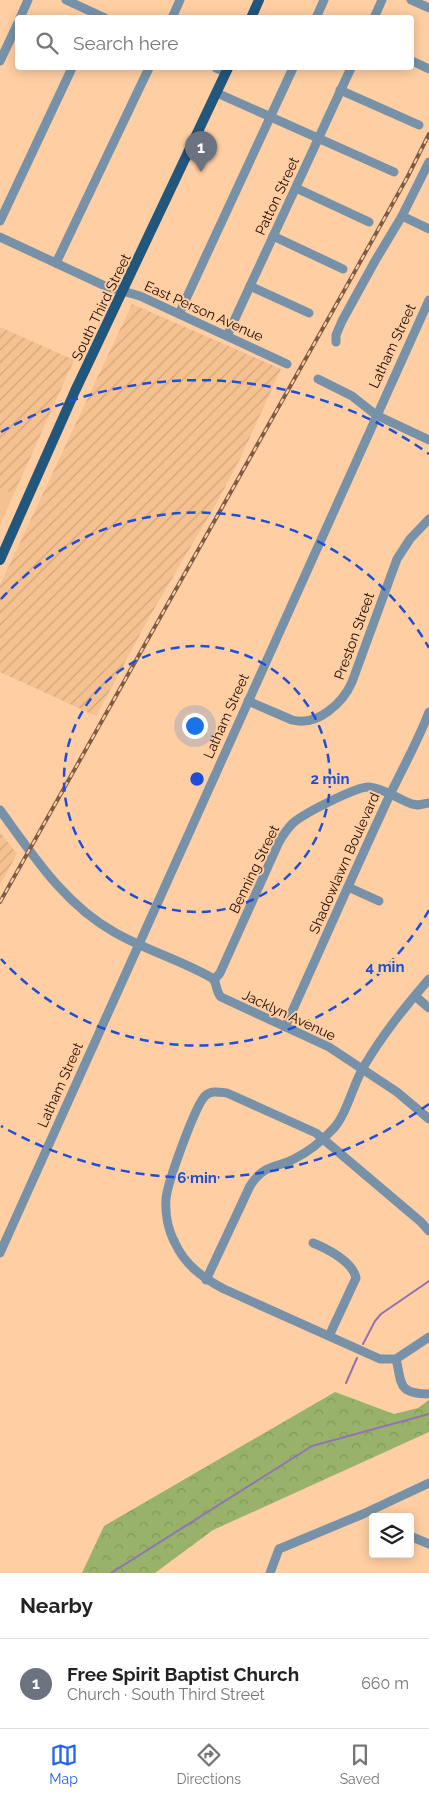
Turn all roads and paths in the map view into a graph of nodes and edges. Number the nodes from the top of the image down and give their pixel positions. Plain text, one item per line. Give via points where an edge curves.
1 (28, 0) edge
2 (66, 0) edge
3 (180, 0) edge
4 (259, 0) edge
5 (324, 0) edge
6 (382, 0) edge
7 (411, 0) edge
8 (429, 8) edge
9 (21, 15) edge
10 (98, 15) edge
11 (173, 15) edge
12 (252, 15) edge
13 (317, 15) edge
14 (375, 15) edge
15 (15, 28) edge
16 (3, 46) edge
17 (0, 61) edge
18 (414, 62) edge
19 (429, 69) edge
20 (71, 70) edge
21 (148, 70) edge
22 (227, 70) edge
23 (292, 70) edge
24 (350, 70) edge
25 (340, 90) junction
26 (217, 93) junction
27 (271, 117) junction
28 (419, 125) dead end
29 (319, 138) junction
30 (429, 162) edge
31 (394, 172) dead end
32 (296, 188) junction
33 (402, 216) junction
34 (0, 221) edge
35 (368, 222) dead end
36 (429, 229) edge
37 (273, 236) junction
38 (0, 238) edge
39 (56, 263) junction
40 (344, 269) dead end
41 (250, 286) junction
42 (123, 292) junction
43 (429, 300) edge
44 (179, 314) junction
45 (309, 314) dead end
46 (227, 336) junction
47 (336, 342) dead end
48 (287, 364) dead end
49 (318, 379) dead end
50 (376, 415) junction
51 (428, 440) edge
52 (429, 520) edge
53 (0, 560) edge
54 (248, 700) junction
55 (429, 712) edge
56 (390, 795) junction
57 (429, 803) edge
58 (0, 810) edge
59 (348, 887) junction
60 (379, 901) dead end
61 (138, 944) junction
62 (429, 979) edge
63 (214, 980) junction
64 (415, 996) junction
65 (429, 1008) edge
66 (286, 1027) junction
67 (362, 1069) junction
68 (429, 1119) edge
69 (322, 1139) junction
70 (429, 1231) edge
71 (313, 1242) dead end
72 (0, 1253) edge
73 (206, 1280) junction
74 (329, 1336) junction
75 (429, 1337) edge
76 (396, 1359) junction
77 (429, 1394) edge
78 (429, 1483) edge
79 (363, 1514) junction
80 (369, 1517) edge
81 (414, 1538) edge
82 (429, 1544) edge
83 (270, 1573) edge

1 - 9 street
2 - 10 street
3 - 11 street
4 - 12 main road
5 - 13 street
6 - 14 street
7 - 8 street
15 - 16 street
16 - 17 street
18 - 19 street
20 - 34 street
21 - 39 street
22 - 26 main road, South Third Street
23 - 27 street
24 - 25 street, Patton Street
25 - 28 street
25 - 29 street, Patton Street
26 - 27 street
26 - 42 main road, South Third Street
27 - 29 street
27 - 44 street
29 - 31 street
29 - 32 street, Patton Street
30 - 33 street
32 - 35 street
32 - 37 street, Patton Street
33 - 36 street
33 - 47 street via 342,322
37 - 40 street
37 - 41 street, Patton Street
38 - 39 street, East Person Avenue
39 - 42 street, East Person Avenue
41 - 45 street
41 - 46 street, Patton Street
42 - 44 street, East Person Avenue
42 - 53 main road, South Third Street
43 - 50 street, Latham Street
44 - 46 street, East Person Avenue
46 - 48 street, East Person Avenue
49 - 50 street via 352,396
50 - 51 street
50 - 54 street, Latham Street
52 - 54 street, Preston Street via 410,539 397,559 352,682 338,704 316,717 299,722
54 - 61 street, Latham Street
55 - 56 street, Shadowlawn Boulevard
56 - 57 street, Benning Street via 415,805
56 - 59 street, Shadowlawn Boulevard
56 - 63 street, Benning Street via 371,787 358,788 290,826 279,842
58 - 61 street, Jacklyn Avenue via 56,884 78,907 104,926
59 - 60 street
59 - 66 street, Shadowlawn Boulevard
61 - 63 street, Jacklyn Avenue
61 - 72 street, Latham Street
62 - 64 street
63 - 66 street, Jacklyn Avenue via 221,997
64 - 65 street
64 - 67 street via 389,1027
66 - 67 street, Jacklyn Avenue via 324,1045
67 - 68 street, Jacklyn Avenue
67 - 69 street via 335,1128
69 - 70 street
69 - 73 street via 292,1160 262,1170 255,1177
69 - 73 street via 316,1133 227,1093 206,1095 198,1107 170,1177 166,1199 167,1220 175,1244 186,1262
71 - 74 street via 334,1253 355,1271 356,1278
73 - 74 street
74 - 76 street via 377,1358
75 - 76 street
76 - 77 street via 404,1387 415,1393
78 - 79 street
79 - 80 street
79 - 83 street via 279,1549
81 - 82 street

